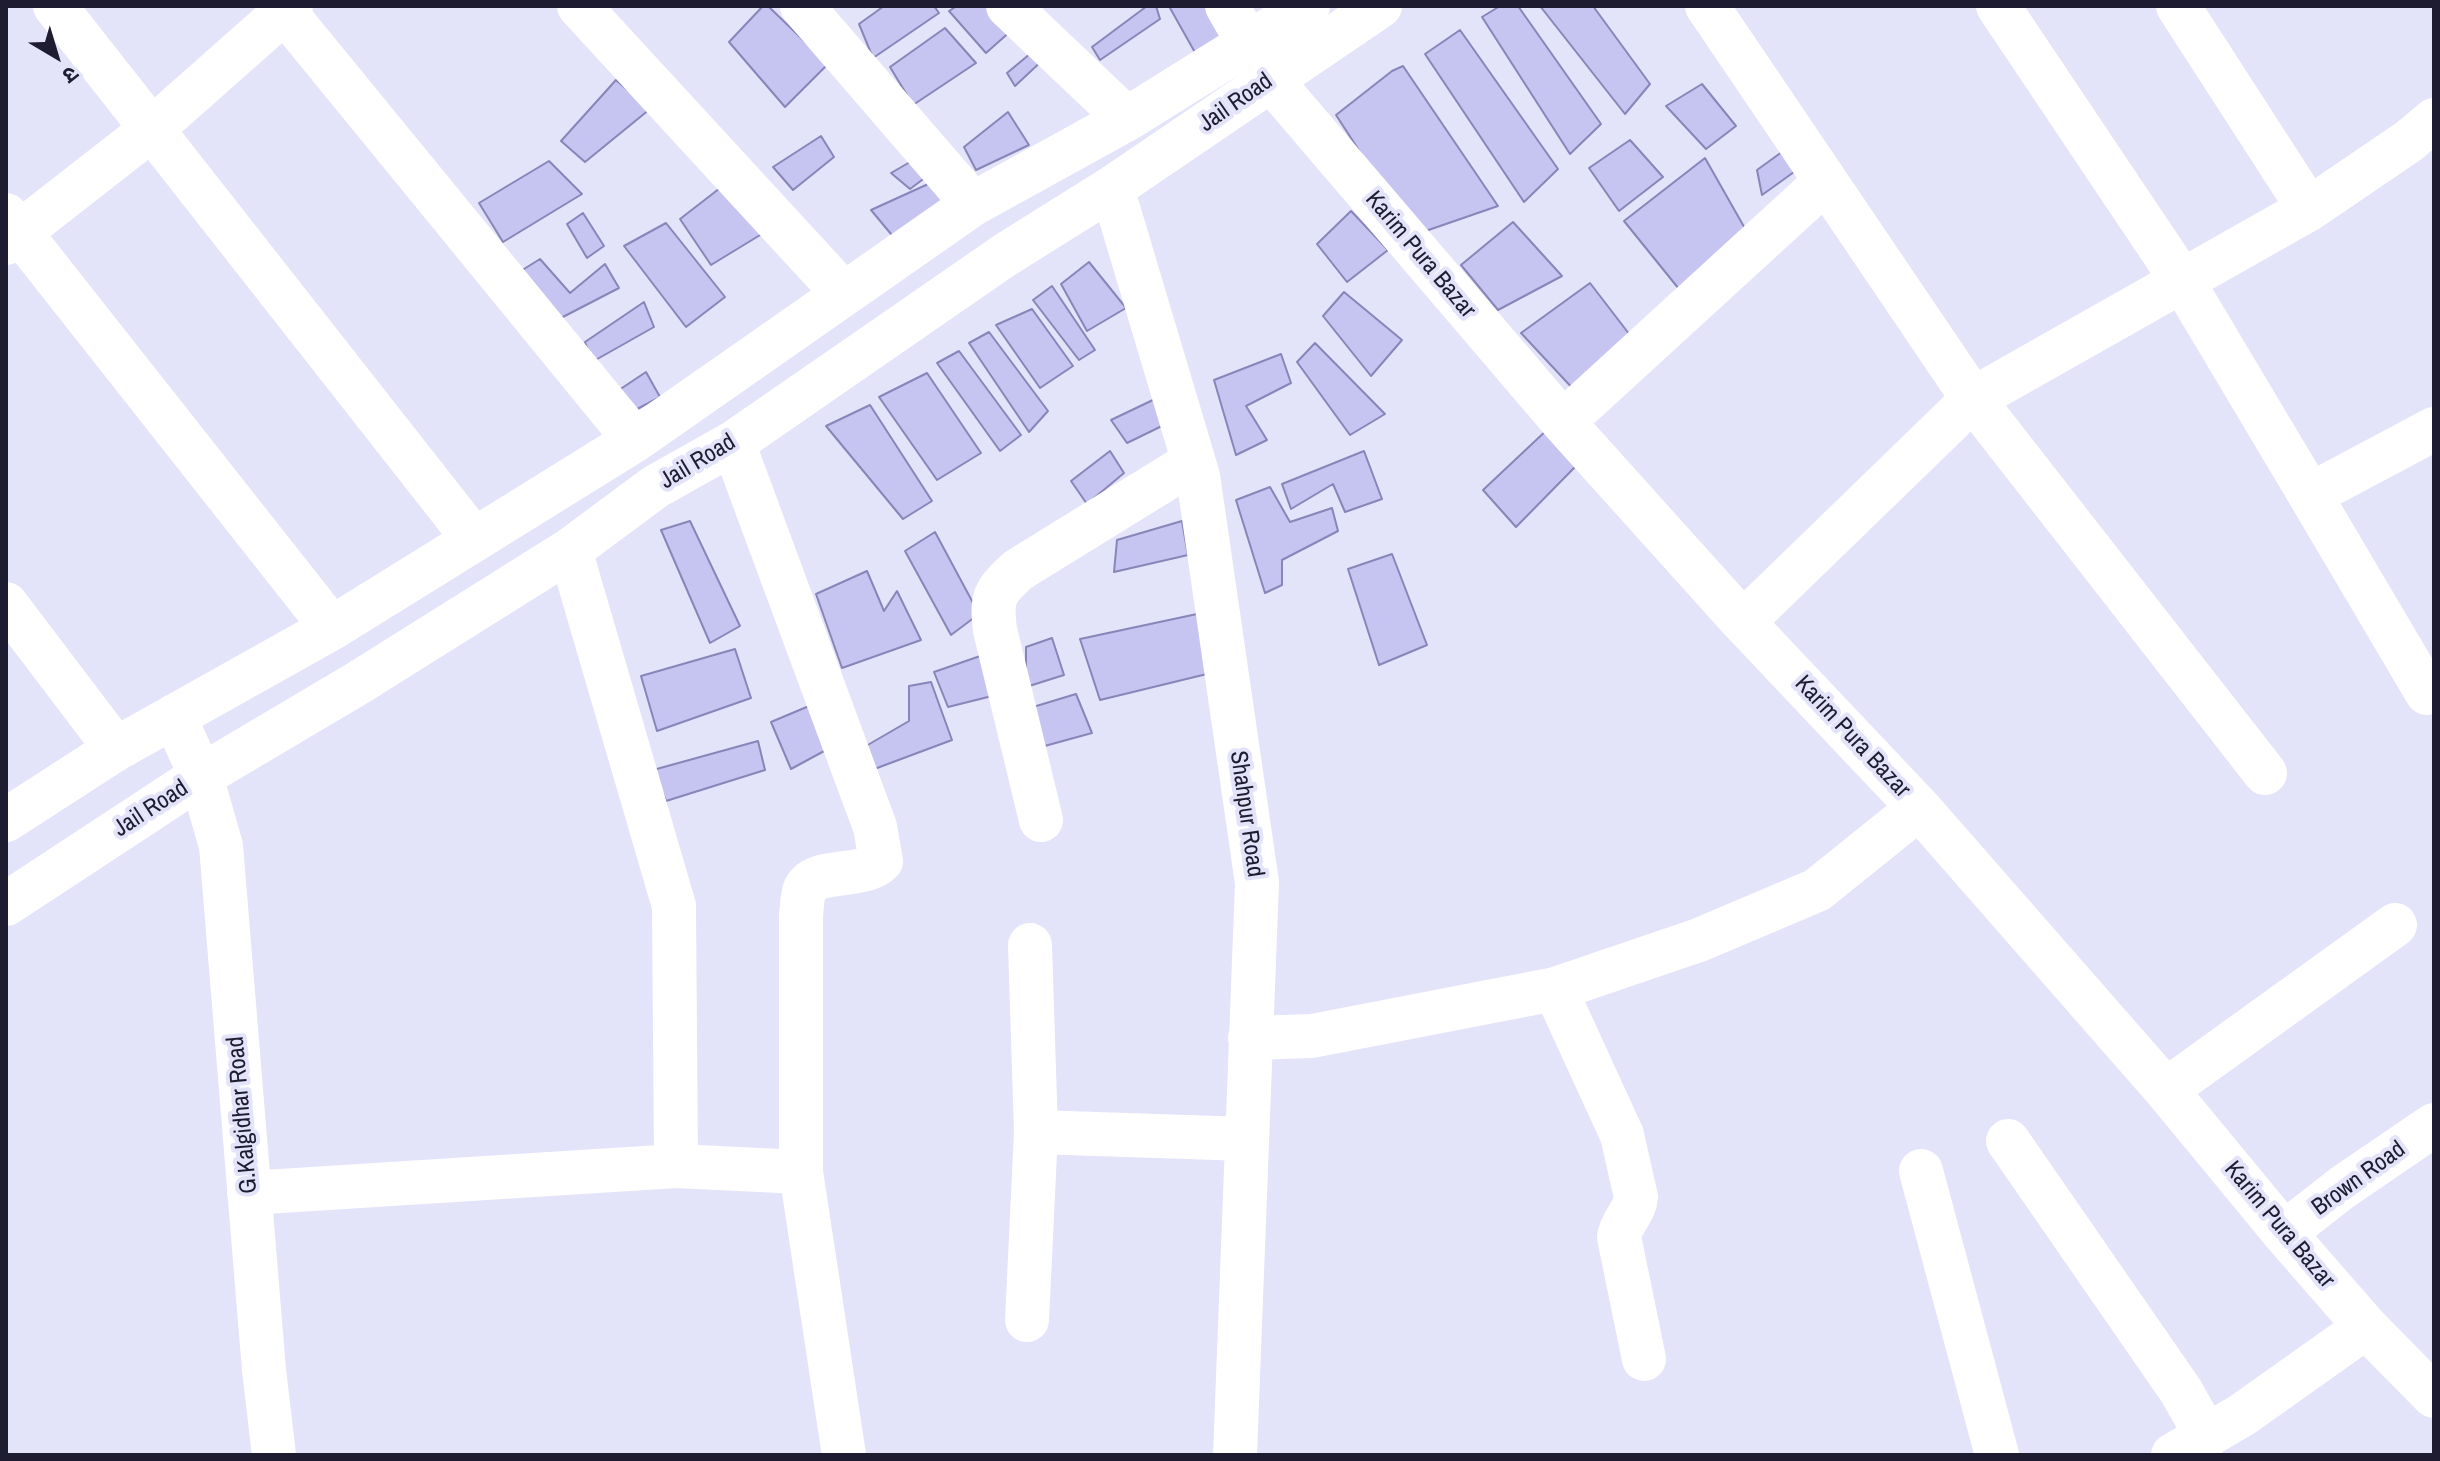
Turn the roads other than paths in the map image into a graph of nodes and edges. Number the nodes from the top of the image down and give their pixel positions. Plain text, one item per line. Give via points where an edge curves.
1 (55, 6) edge
2 (579, 6) edge
3 (802, 6) edge
4 (1008, 6) edge
5 (1227, 6) edge
6 (1308, 6) edge
7 (1380, 6) edge
8 (1707, 6) edge
9 (1998, 6) edge
10 (2178, 6) edge
11 (285, 8) edge
12 (1259, 61) junction
13 (1127, 119) junction
14 (2434, 120) edge
15 (152, 129) junction
16 (1824, 183) junction
17 (1112, 188) junction
18 (973, 204) junction
19 (2309, 209) junction
20 (11, 231) edge
21 (2183, 282) junction
22 (844, 294) junction
23 (1973, 399) junction
24 (1563, 422) junction
25 (2434, 429) edge
26 (635, 440) junction
27 (733, 443) junction
28 (1193, 462) junction
29 (2310, 495) junction
30 (473, 538) junction
31 (570, 550) junction
32 (6, 604) edge
33 (1743, 622) junction
34 (332, 628) junction
35 (2427, 693) dead end
36 (174, 716) junction
37 (116, 749) junction
38 (2265, 773) dead end
39 (201, 776) junction
40 (1919, 808) junction
41 (6, 820) edge
42 (1041, 820) dead end
43 (6, 904) edge
44 (2395, 925) dead end
45 (1030, 945) dead end
46 (1555, 989) junction
47 (1250, 1038) junction
48 (2166, 1090) junction
49 (2434, 1125) edge
50 (1036, 1132) junction
51 (1247, 1139) junction
52 (2008, 1141) dead end
53 (676, 1166) junction
54 (1921, 1171) dead end
55 (801, 1172) junction
56 (249, 1193) junction
57 (2284, 1233) junction
58 (1027, 1320) dead end
59 (2366, 1327) junction
60 (1644, 1359) dead end
61 (2434, 1396) edge
62 (2190, 1446) edge
63 (274, 1455) edge
64 (844, 1455) edge
65 (1235, 1455) edge
66 (1997, 1455) edge

1 - 15 street
2 - 22 street
3 - 18 street
4 - 13 street
5 - 12 street, Karim Pura Bazar
6 - 12 street, Jail Road
7 - 12 street, Jail Road
8 - 16 street
9 - 21 street
10 - 19 street
11 - 15 street
11 - 26 street
12 - 13 street, Jail Road
12 - 17 street, Jail Road
12 - 24 street, Karim Pura Bazar
13 - 18 street, Jail Road
14 - 19 street
15 - 20 street
15 - 30 street
16 - 23 street
16 - 24 street
17 - 27 street, Jail Road via 1005,255
17 - 28 street, Shahpur Road
18 - 22 street, Jail Road
19 - 21 street
20 - 34 street
21 - 23 street
21 - 29 street
22 - 26 street, Jail Road
23 - 33 street
23 - 38 street
24 - 33 street, Karim Pura Bazar
25 - 29 street
26 - 30 street, Jail Road
27 - 31 street, Jail Road via 655,487
27 - 55 street via 881,855 879,865 868,870 822,877 805,888
28 - 42 street via 1018,570 998,588 992,605 995,630
28 - 47 street, Shahpur Road via 1257,883
29 - 35 street
30 - 34 street, Jail Road
31 - 39 street, Jail Road
31 - 53 street via 674,906
32 - 37 street
33 - 40 street, Karim Pura Bazar
34 - 36 street, Jail Road
36 - 37 street, Jail Road
36 - 39 street, G.Kalgidhar Road
37 - 41 street, Jail Road
39 - 43 street, Jail Road
39 - 56 street, G.Kalgidhar Road via 221,846
40 - 46 street via 1817,890 1699,940
40 - 48 street, Karim Pura Bazar
44 - 48 street
45 - 50 street
46 - 47 street via 1312,1036
46 - 60 street via 1622,1135 1636,1203 1619,1237
47 - 51 street, Shahpur Road
48 - 57 street, Karim Pura Bazar
49 - 57 street, Brown Road
50 - 51 street
50 - 58 street
51 - 65 street, Shahpur Road
52 - 62 street via 2181,1391
53 - 55 street
53 - 56 street
54 - 66 street
55 - 64 street
56 - 63 street, G.Kalgidhar Road
57 - 59 street, Karim Pura Bazar
59 - 61 street, Karim Pura Bazar
59 - 62 street

